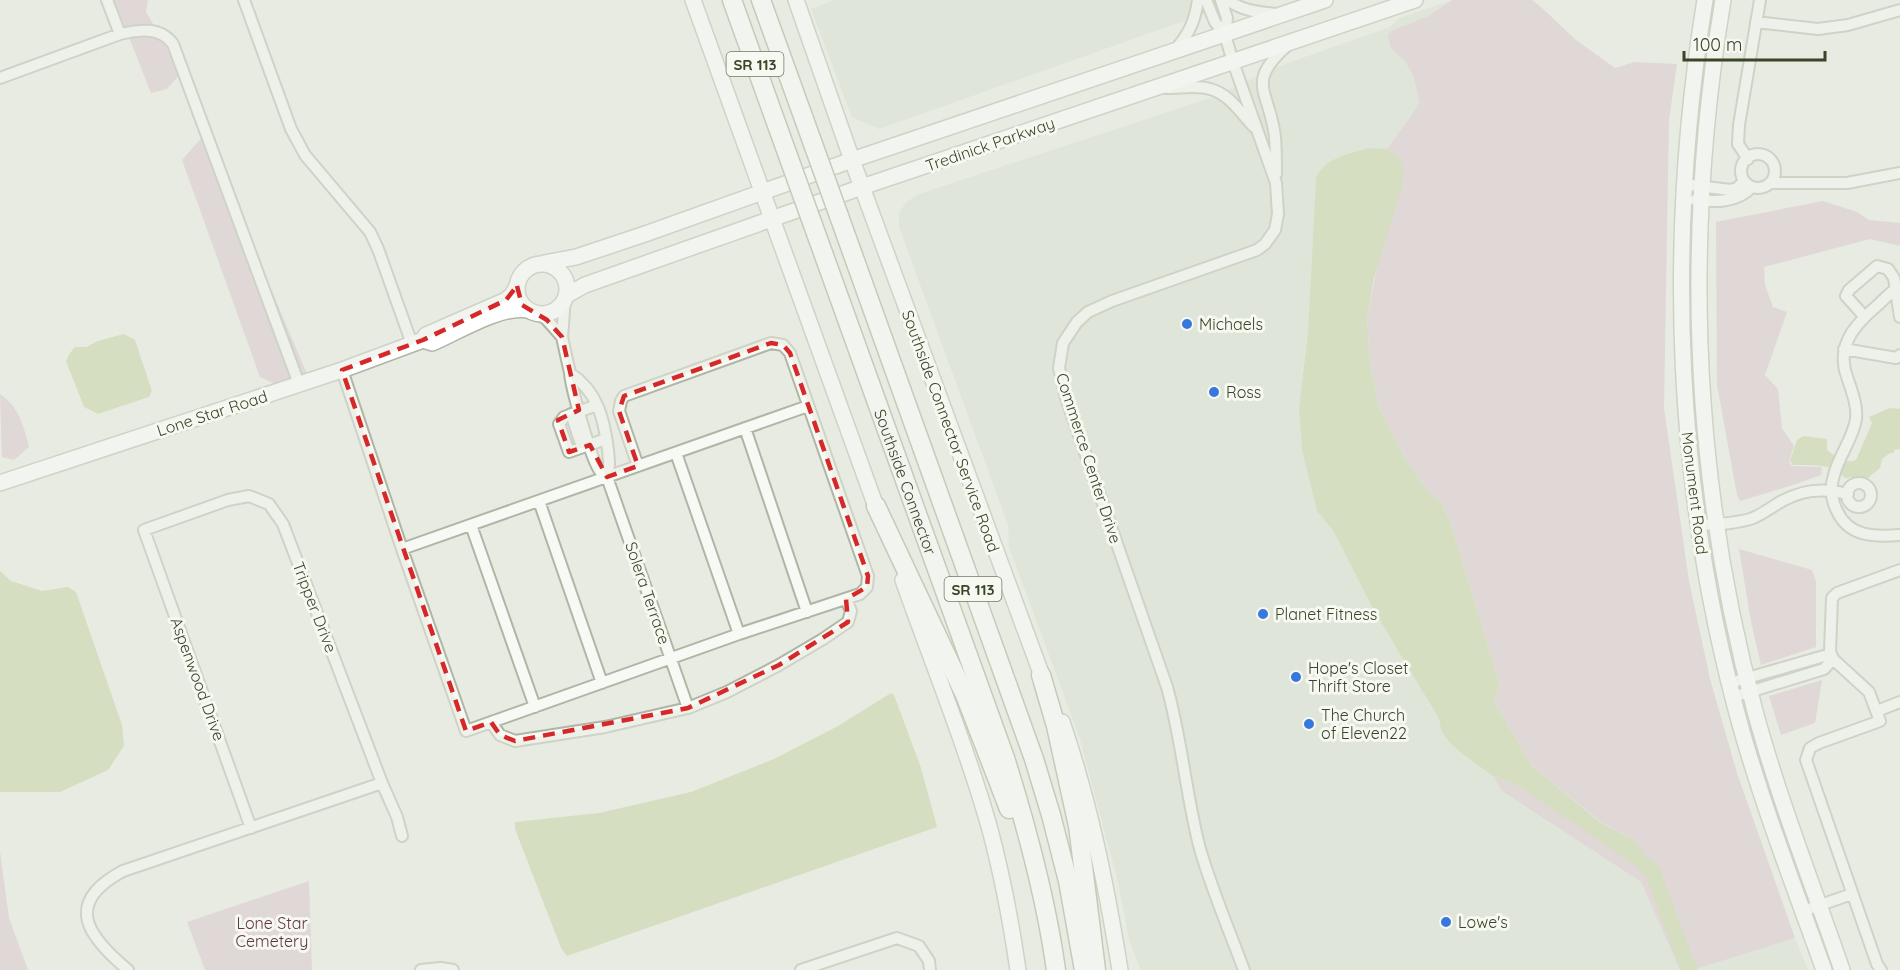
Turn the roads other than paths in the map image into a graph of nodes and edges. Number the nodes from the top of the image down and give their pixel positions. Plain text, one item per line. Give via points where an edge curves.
1 (107, 0) edge
2 (244, 0) edge
3 (693, 0) edge
4 (732, 0) edge
5 (761, 0) edge
6 (796, 0) edge
7 (1198, 0) edge
8 (1206, 0) edge
9 (1221, 0) edge
10 (1227, 0) edge
11 (1325, 0) edge
12 (1415, 0) edge
13 (1705, 0) edge
14 (1723, 0) edge
15 (1760, 0) edge
16 (1900, 10) edge
17 (1284, 14) junction
18 (1756, 22) junction
19 (120, 34) junction
20 (1225, 34) junction
21 (1292, 42) junction
22 (1173, 52) junction
23 (1233, 62) junction
24 (0, 76) edge
25 (1156, 88) junction
26 (1258, 131) junction
27 (1748, 159) junction
28 (852, 160) junction
29 (1900, 173) edge
30 (1276, 183) junction
31 (1770, 183) junction
32 (1748, 184) junction
33 (862, 187) junction
34 (1683, 192) junction
35 (763, 193) junction
36 (1701, 194) junction
37 (772, 219) junction
38 (543, 263) junction
39 (517, 286) junction
40 (1898, 288) edge
41 (566, 297) junction
42 (533, 312) junction
43 (1864, 316) junction
44 (1900, 317) edge
45 (562, 337) junction
46 (418, 342) junction
47 (1844, 349) junction
48 (1900, 355) edge
49 (342, 370) junction
50 (570, 373) junction
51 (298, 384) junction
52 (597, 405) junction
53 (808, 406) junction
54 (575, 412) junction
55 (745, 428) junction
56 (606, 439) junction
57 (586, 446) junction
58 (676, 453) junction
59 (638, 466) junction
60 (607, 477) junction
61 (0, 483) edge
62 (1831, 489) junction
63 (1848, 494) dead end
64 (539, 501) junction
65 (876, 506) junction
66 (1716, 524) junction
67 (471, 525) junction
68 (1698, 525) junction
69 (144, 530) joint
70 (1900, 535) edge
71 (402, 549) junction
72 (1900, 570) edge
73 (846, 599) junction
74 (807, 612) junction
75 (739, 634) junction
76 (671, 659) junction
77 (1833, 659) junction
78 (1789, 667) junction
79 (1041, 675) junction
80 (1793, 679) junction
81 (603, 683) junction
82 (1749, 686) junction
83 (1732, 690) junction
84 (1900, 702) edge
85 (534, 707) junction
86 (688, 708) junction
87 (1879, 716) junction
88 (491, 722) junction
89 (382, 783) junction
90 (251, 828) junction
91 (402, 836) dead end
92 (1852, 894) junction
93 (1820, 906) junction
94 (1803, 911) junction
95 (128, 970) edge
96 (421, 970) edge
97 (453, 970) edge
98 (801, 970) edge
99 (930, 970) edge
100 (1018, 970) edge
101 (1048, 970) edge
102 (1056, 970) edge
103 (1084, 970) edge
104 (1096, 970) edge
105 (1119, 970) edge
106 (1244, 970) edge
107 (1824, 970) edge
108 (1842, 970) edge
109 (1881, 970) edge

1 - 19 street
2 - 46 street via 291,129 305,155 370,232
3 - 35 street
4 - 102 highway, Southside Connector / SR 113, bridge via 1005,758 1025,822
5 - 103 highway, Southside Connector / SR 113, bridge via 1034,759 1068,881
6 - 28 street, Southside Connector Service Road
7 - 22 street via 1187,37
8 - 20 street, Commerce Center Drive
9 - 20 street, Commerce Center Drive via 1227,18
10 - 17 street via 1253,12
11 - 17 street, Tredinick Parkway
12 - 21 street, Tredinick Parkway
13 - 34 street, Monument Road via 1690,102
14 - 36 street, Monument Road
15 - 18 street
16 - 18 street via 1818,29
17 - 20 street, Tredinick Parkway
18 - 27 street via 1739,125 1738,144
19 - 24 street
19 - 51 street via 154,30 173,44
20 - 22 street, Tredinick Parkway
20 - 23 street, Commerce Center Drive
21 - 23 street, Tredinick Parkway
21 - 30 street via 1272,59 1263,77 1275,136
22 - 28 street, Tredinick Parkway
23 - 25 street, Tredinick Parkway
23 - 26 street, Commerce Center Drive
25 - 26 street via 1219,92
25 - 33 street, Tredinick Parkway
26 - 30 street, Commerce Center Drive
27 - 31 street via 1762,155 1771,160 1775,174
27 - 32 street via 1742,168
28 - 33 street, Southside Connector Service Road
28 - 35 street, Tredinick Parkway
29 - 31 street via 1847,183
30 - 106 street, Commerce Center Drive via 1278,214 1275,230 1265,244 1088,312 1063,343 1059,368 1167,687 1200,848
31 - 32 street via 1761,188
32 - 36 street via 1733,200
33 - 37 street, Tredinick Parkway
33 - 79 street, Southside Connector Service Road
34 - 36 street
34 - 68 street, Monument Road via 1681,348
35 - 37 street
35 - 38 street, Tredinick Parkway via 576,257
36 - 66 street, Monument Road via 1700,367
37 - 41 street, Tredinick Parkway via 585,285
37 - 65 street
38 - 39 street via 527,268
38 - 41 street via 563,274 568,288
39 - 42 street via 519,299
39 - 46 street, Lone Star Road via 506,300
40 - 43 street
40 - 43 street via 1888,269 1877,266 1846,296
40 - 44 street
41 - 42 street via 552,313
41 - 45 street, Solera Terrace
42 - 45 street via 548,320
42 - 46 street, Lone Star Road via 519,308 505,311 432,344
43 - 47 street
45 - 50 street, Solera Terrace
46 - 49 street, Lone Star Road
47 - 48 street via 1896,358
47 - 62 street via 1844,367 1856,415
49 - 51 street, Lone Star Road
49 - 71 street
50 - 52 street, Solera Terrace via 580,380
50 - 54 street, Solera Terrace
51 - 61 street, Lone Star Road
52 - 54 street
52 - 56 street, Solera Terrace
53 - 55 street
53 - 59 street via 790,353 783,345 771,343 624,396 619,411
53 - 73 street via 868,576 867,587
54 - 57 street, Solera Terrace
54 - 57 street via 559,424 569,452
55 - 58 street
55 - 74 street
56 - 57 street
56 - 60 street, Solera Terrace via 610,467
57 - 60 street, Solera Terrace
58 - 59 street
58 - 75 street
59 - 60 street
60 - 64 street
60 - 76 street, Solera Terrace
62 - 63 street
62 - 66 street via 1791,496 1750,519
62 - 70 street via 1833,504 1849,528 1882,536
64 - 67 street
64 - 81 street
65 - 100 street via 989,827 1007,900
65 - 101 highway via 965,695 1005,800 1038,911
66 - 68 street
66 - 82 street, Monument Road
67 - 71 street
67 - 85 street
68 - 83 street, Monument Road
69 - 89 street, Tripper Drive via 228,500 249,496 269,504 284,524
69 - 90 street, Aspenwood Drive
71 - 88 street via 466,731
72 - 77 street via 1832,598
73 - 74 street
73 - 86 street via 851,611 848,622 779,665
74 - 75 street
75 - 76 street
76 - 81 street
76 - 86 street, Solera Terrace
77 - 78 street via 1824,656
77 - 80 street via 1824,669
77 - 87 street via 1869,692
78 - 80 street
78 - 82 street
79 - 104 highway via 1078,826
79 - 105 street, Southside Connector Service Road via 1062,721 1092,823
80 - 82 street
81 - 85 street
82 - 83 street
82 - 93 street, Monument Road via 1767,752
83 - 94 street, Monument Road via 1764,801
84 - 87 street
85 - 88 street
86 - 88 street via 605,727 515,741 500,735
87 - 92 street via 1819,743 1807,753 1806,760
89 - 90 street
89 - 91 street, Tripper Drive
90 - 95 street via 123,871 95,891 87,918 90,930
92 - 93 street
92 - 109 street
93 - 94 street
93 - 108 street, Monument Road
94 - 107 street, Monument Road
96 - 97 street
98 - 99 street via 897,938 919,946

